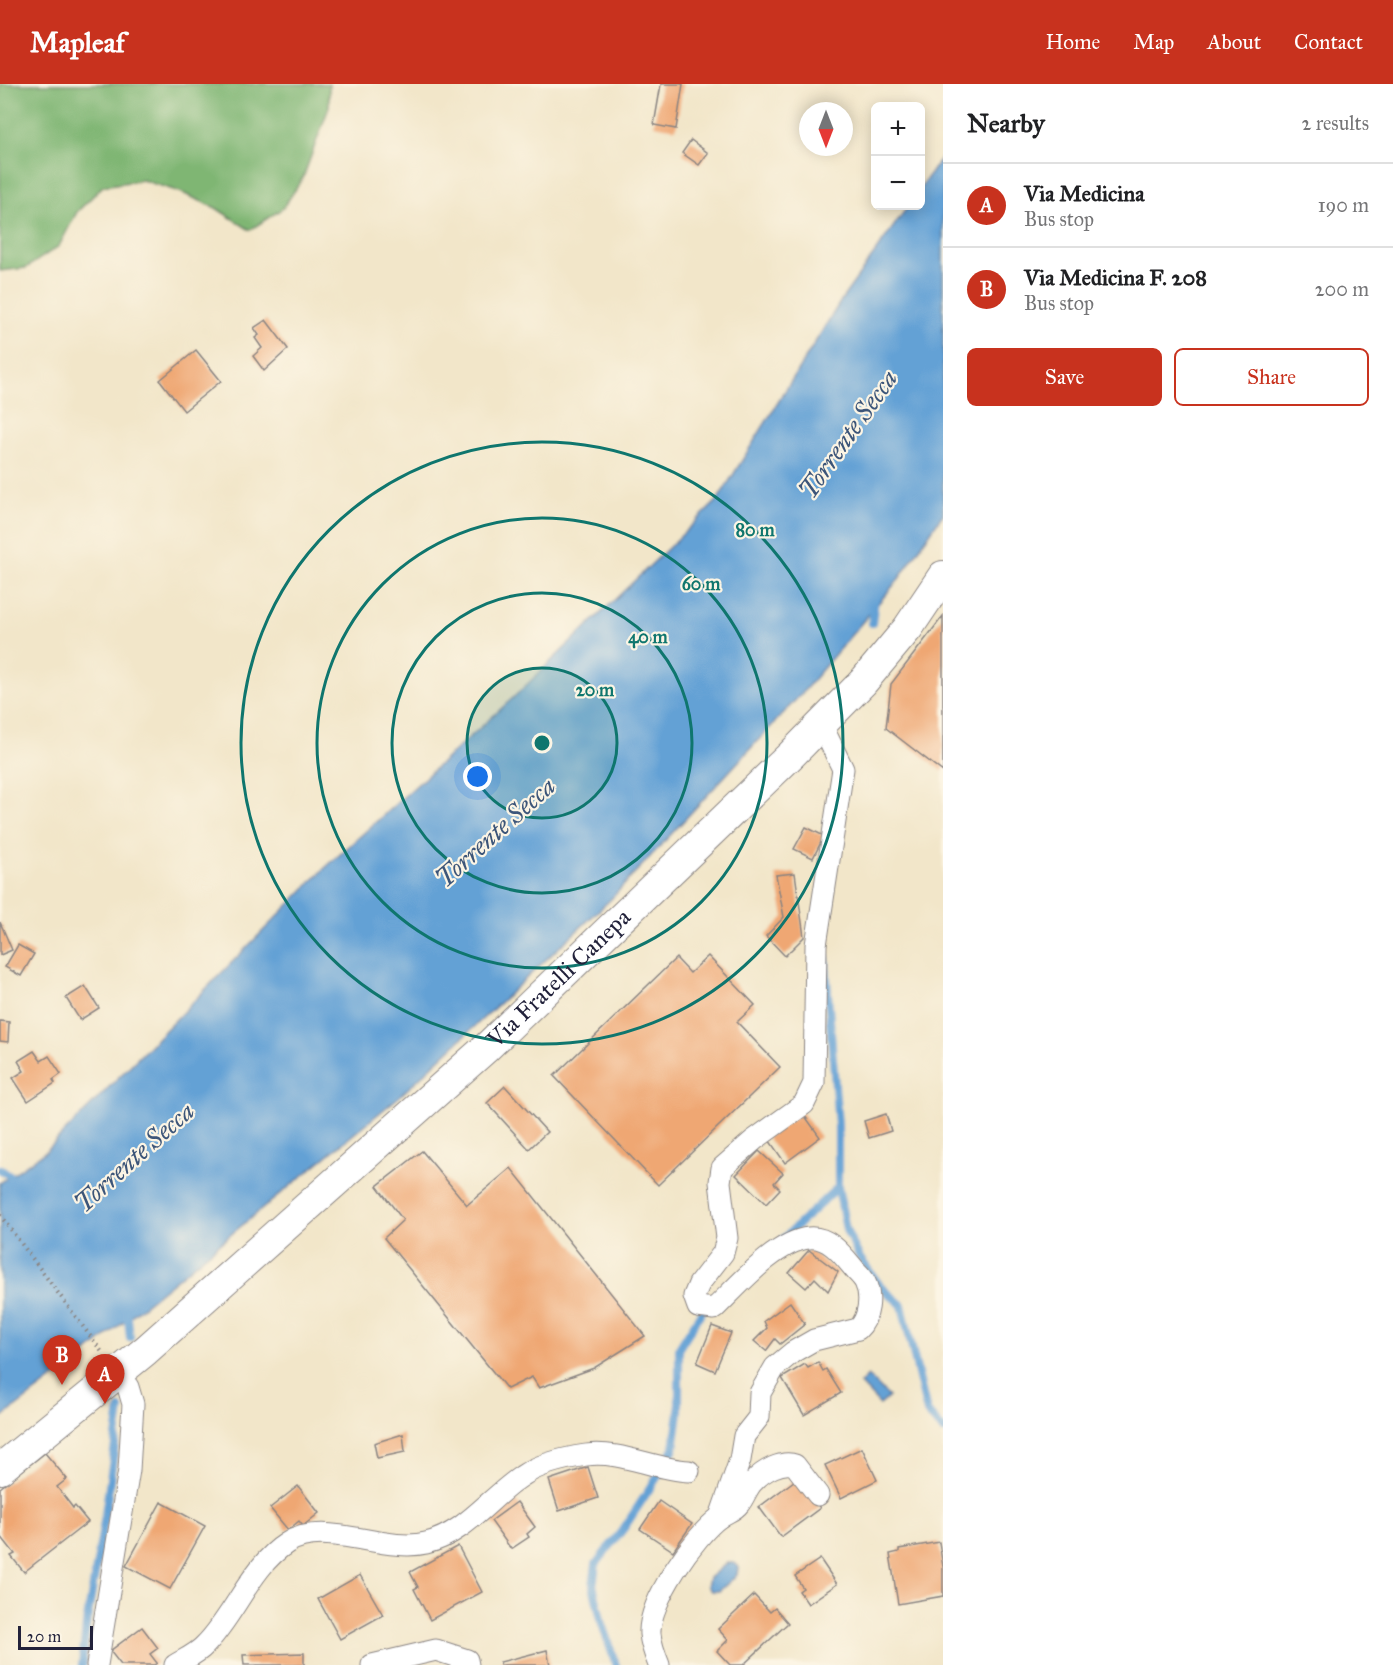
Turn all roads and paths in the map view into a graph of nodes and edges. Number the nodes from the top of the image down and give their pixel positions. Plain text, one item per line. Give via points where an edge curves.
1 (943, 576) edge
2 (821, 724) junction
3 (0, 1215) edge
4 (118, 1374) junction
5 (0, 1469) edge
6 (689, 1471) dead end
7 (818, 1495) dead end
8 (720, 1517) junction
9 (97, 1665) edge
10 (175, 1665) edge
11 (372, 1665) edge
12 (468, 1665) edge
13 (658, 1665) edge

1 - 2 main road, Via Fratelli Canepa via 908,628
2 - 4 main road, Via Fratelli Canepa via 486,1048
2 - 8 street via 843,769 816,945 814,1083 804,1104 722,1168 727,1238 723,1253 694,1296 698,1307 714,1309 771,1257 789,1244 810,1238 837,1248 865,1282 870,1303 858,1329 814,1340 775,1367 760,1393 759,1418 744,1436
3 - 4 path
4 - 5 main road, Via Fratelli Canepa
4 - 9 street via 128,1387 133,1404 129,1470
6 - 10 street via 604,1454 588,1455 522,1475 456,1530 426,1544 320,1534 289,1541 265,1562 204,1647
7 - 8 street via 795,1466 785,1463 754,1481 734,1510
8 - 13 street via 680,1561 665,1587 650,1633
11 - 12 street via 436,1650 467,1660

